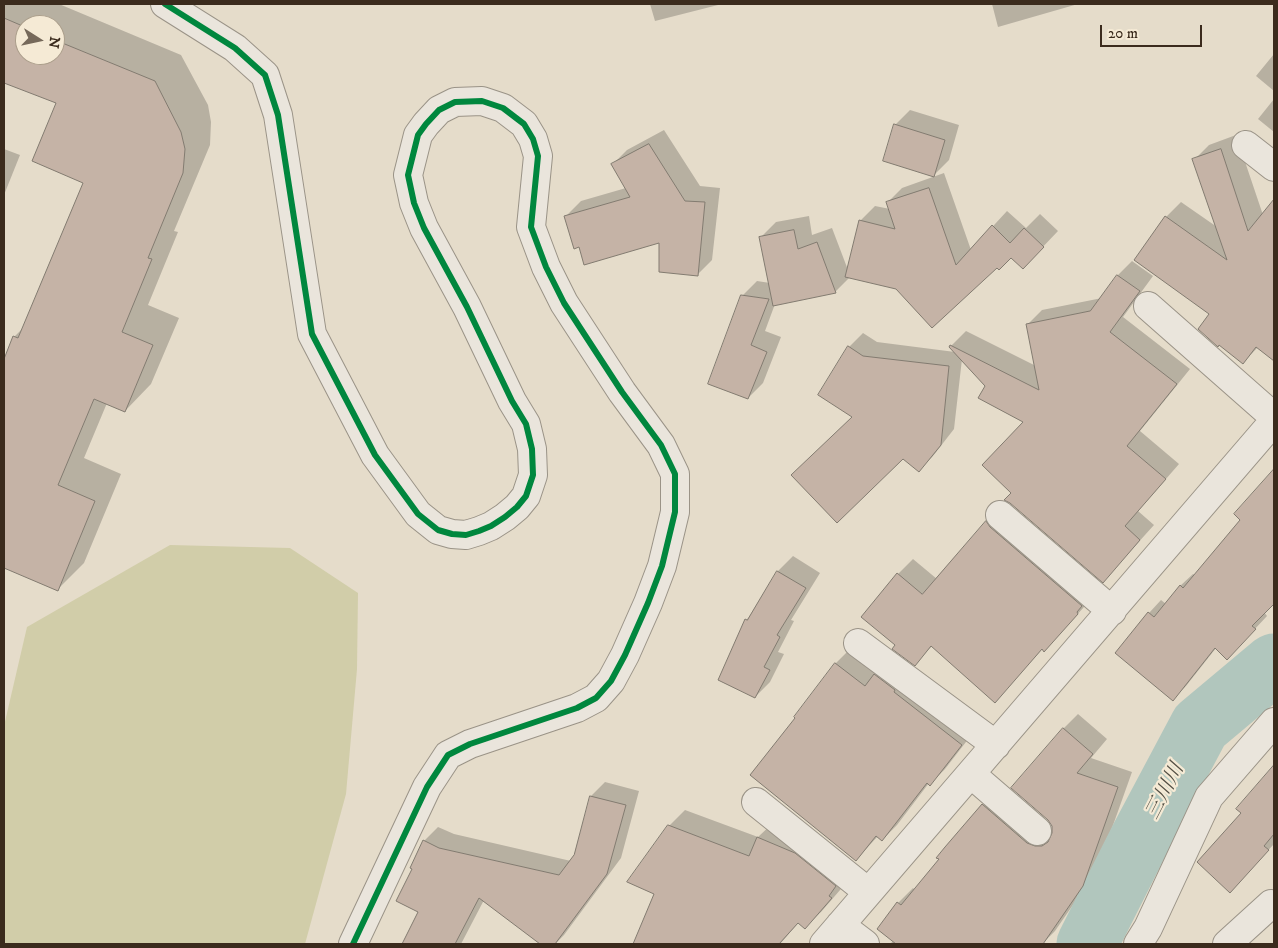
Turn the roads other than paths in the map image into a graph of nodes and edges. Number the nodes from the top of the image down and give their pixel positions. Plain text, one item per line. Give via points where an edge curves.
1 (164, 4) edge
2 (1246, 145) dead end
3 (1274, 168) edge
4 (1148, 306) dead end
5 (1274, 417) edge
6 (1274, 422) edge
7 (1000, 515) dead end
8 (1112, 611) junction
9 (858, 643) dead end
10 (1274, 722) edge
11 (996, 746) junction
12 (971, 774) junction
13 (756, 802) dead end
14 (1037, 831) dead end
15 (868, 892) junction
16 (1271, 904) dead end
17 (832, 934) edge
18 (353, 944) edge
19 (865, 944) edge
20 (1138, 944) edge
21 (1227, 944) edge

1 - 18 street via 235,48 265,76 278,116 312,334 375,455 418,514 438,530 452,534 480,531 517,507 526,496 532,475 532,449 526,424 424,228 408,175 418,135 439,110 455,102 482,101 502,108 524,124 533,139 538,156 532,227 546,267 564,303 661,445 674,474 675,512 662,566 612,681 596,698 577,708 470,744 448,755 427,787
2 - 3 street
4 - 5 street
6 - 8 street
7 - 8 street
8 - 11 street
9 - 11 street
10 - 20 street via 1209,797
11 - 12 street
12 - 14 street
12 - 15 street
13 - 15 street
15 - 17 street
16 - 21 street
17 - 19 street

